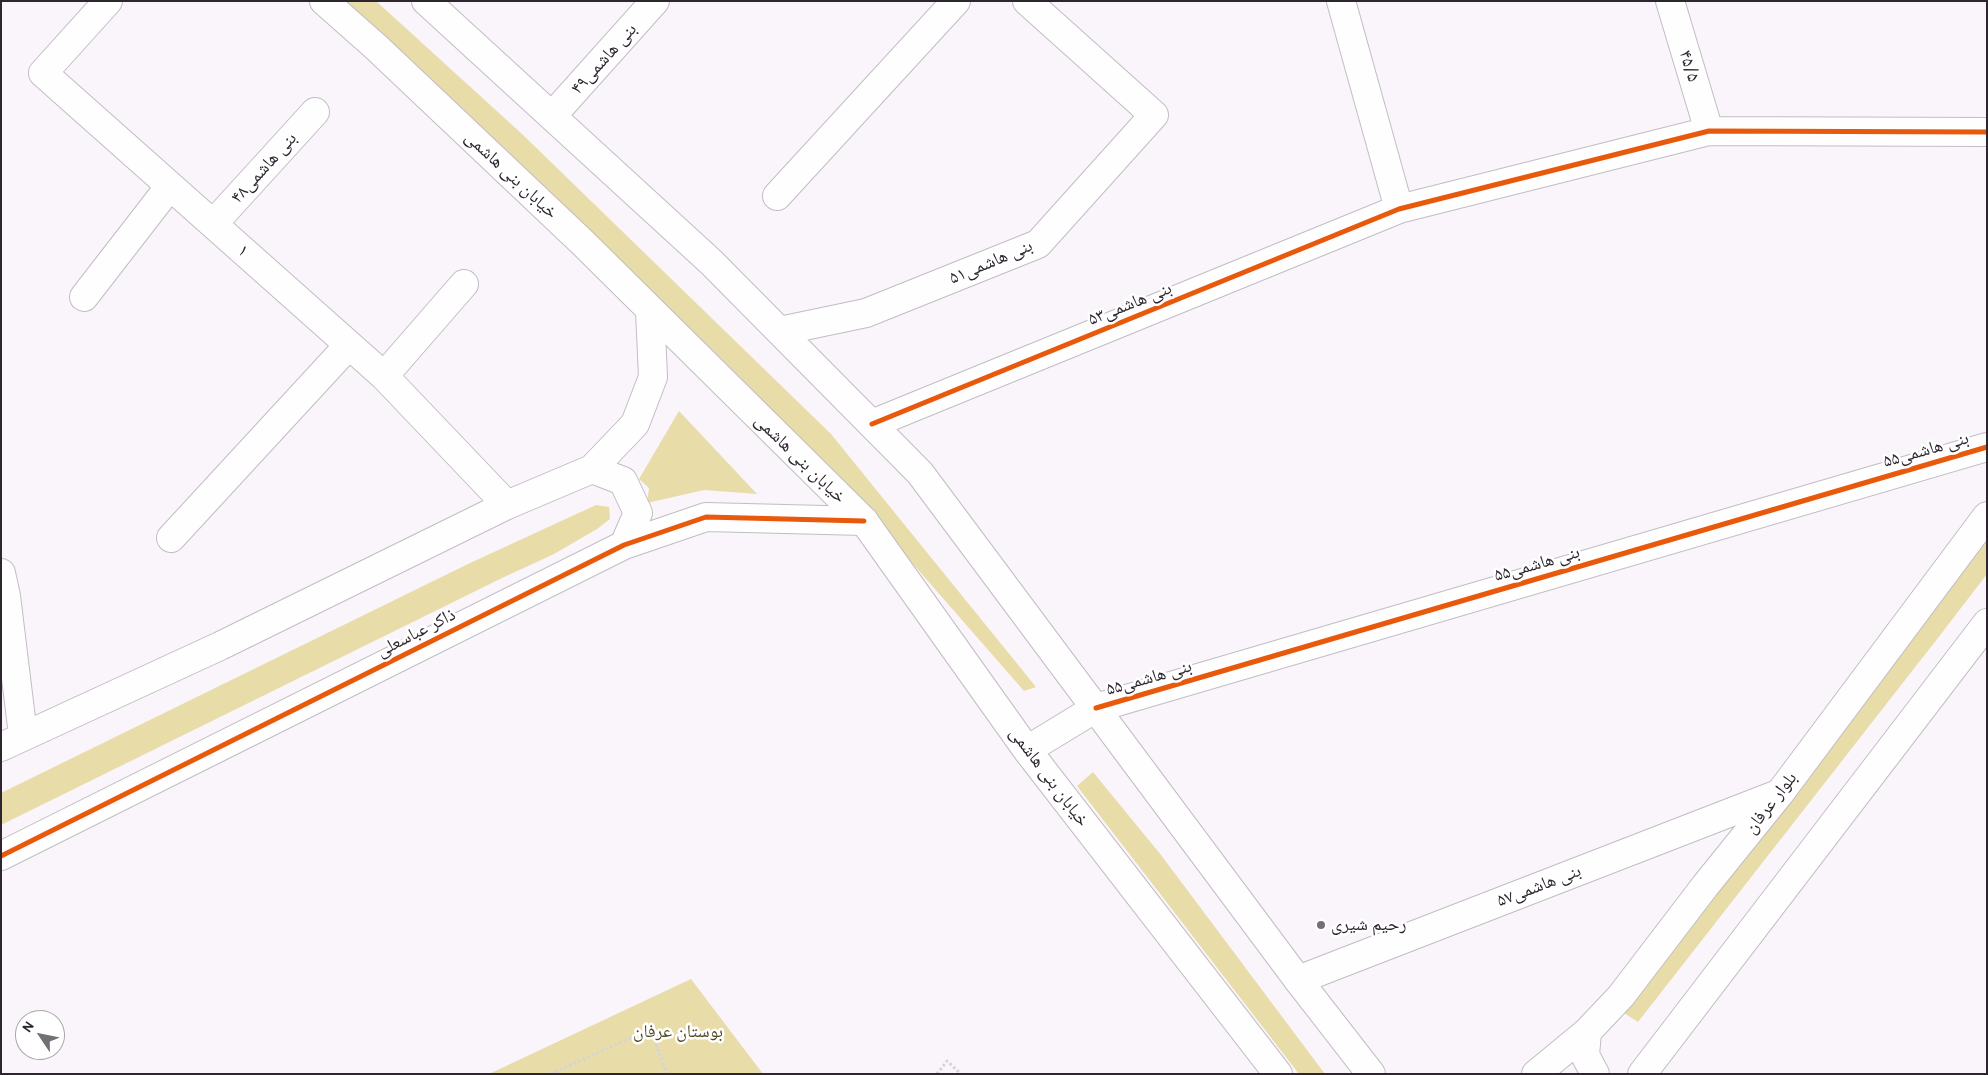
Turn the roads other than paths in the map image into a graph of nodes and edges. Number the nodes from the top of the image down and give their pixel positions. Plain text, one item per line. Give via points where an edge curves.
1 (108, 1) edge
2 (324, 1) edge
3 (426, 1) edge
4 (656, 1) edge
5 (956, 1) edge
6 (1027, 1) edge
7 (1341, 1) edge
8 (1670, 1) edge
9 (315, 112) dead end
10 (552, 116) junction
11 (1709, 131) junction
12 (1987, 132) edge
13 (170, 186) junction
14 (777, 196) dead end
15 (1398, 209) junction
16 (213, 224) junction
17 (464, 284) dead end
18 (84, 297) dead end
19 (650, 311) junction
20 (780, 332) junction
21 (349, 345) junction
22 (384, 376) junction
23 (872, 424) junction
24 (1987, 447) edge
25 (592, 470) junction
26 (507, 505) junction
27 (1987, 516) edge
28 (864, 521) junction
29 (171, 538) dead end
30 (624, 545) junction
31 (3, 589) edge
32 (1987, 623) edge
33 (1096, 708) junction
34 (12, 741) edge
35 (1027, 750) junction
36 (1780, 793) junction
37 (1, 856) edge
38 (1298, 980) junction
39 (1587, 1032) junction
40 (1278, 1074) edge
41 (1371, 1074) edge
42 (1536, 1074) edge
43 (1595, 1074) edge
44 (1642, 1074) edge

1 - 13 street, ۱ via 43,73
2 - 19 street, خیابان بنی هاشمی via 582,242
3 - 10 street
4 - 10 street, بنی هاشمی۴۹
5 - 14 street
6 - 20 street, بنی هاشمی۵۱ via 1154,115 1038,244 866,313
7 - 15 street
8 - 11 street, ۴۵/۵
9 - 16 street, ۴۸بنی هاشمی
10 - 20 street via 711,262
11 - 12 street, بنی هاشمی۵۳
11 - 15 street, بنی هاشمی۵۳
13 - 16 street, ۱
13 - 18 street
15 - 23 street, بنی هاشمی۵۳
16 - 21 street, ۱
17 - 22 street
19 - 25 street via 653,377 635,424
19 - 28 street, خیابان بنی هاشمی
20 - 23 street
21 - 22 street, ۱
21 - 29 street
22 - 26 street, ۱
23 - 33 street via 920,473
24 - 33 street, بنی هاشمی۵۵
25 - 26 street
25 - 30 street via 623,481 638,513
26 - 34 street via 220,646
27 - 36 street, بلوار عرفان
28 - 30 street, ذاکر عباسعلی via 706,517
28 - 35 street, خیابان بنی هاشمی
30 - 37 street, ذاکر عباسعلی
31 - 34 street
32 - 44 street
33 - 35 street, بنی هاشمی۵۵
33 - 38 street
35 - 40 street, خیابان بنی هاشمی
36 - 38 street, بنی هاشمی۵۷
36 - 39 street, بلوار عرفان via 1621,996
38 - 41 street
39 - 42 street, بلوار عرفان
39 - 43 street via 1585,1055

